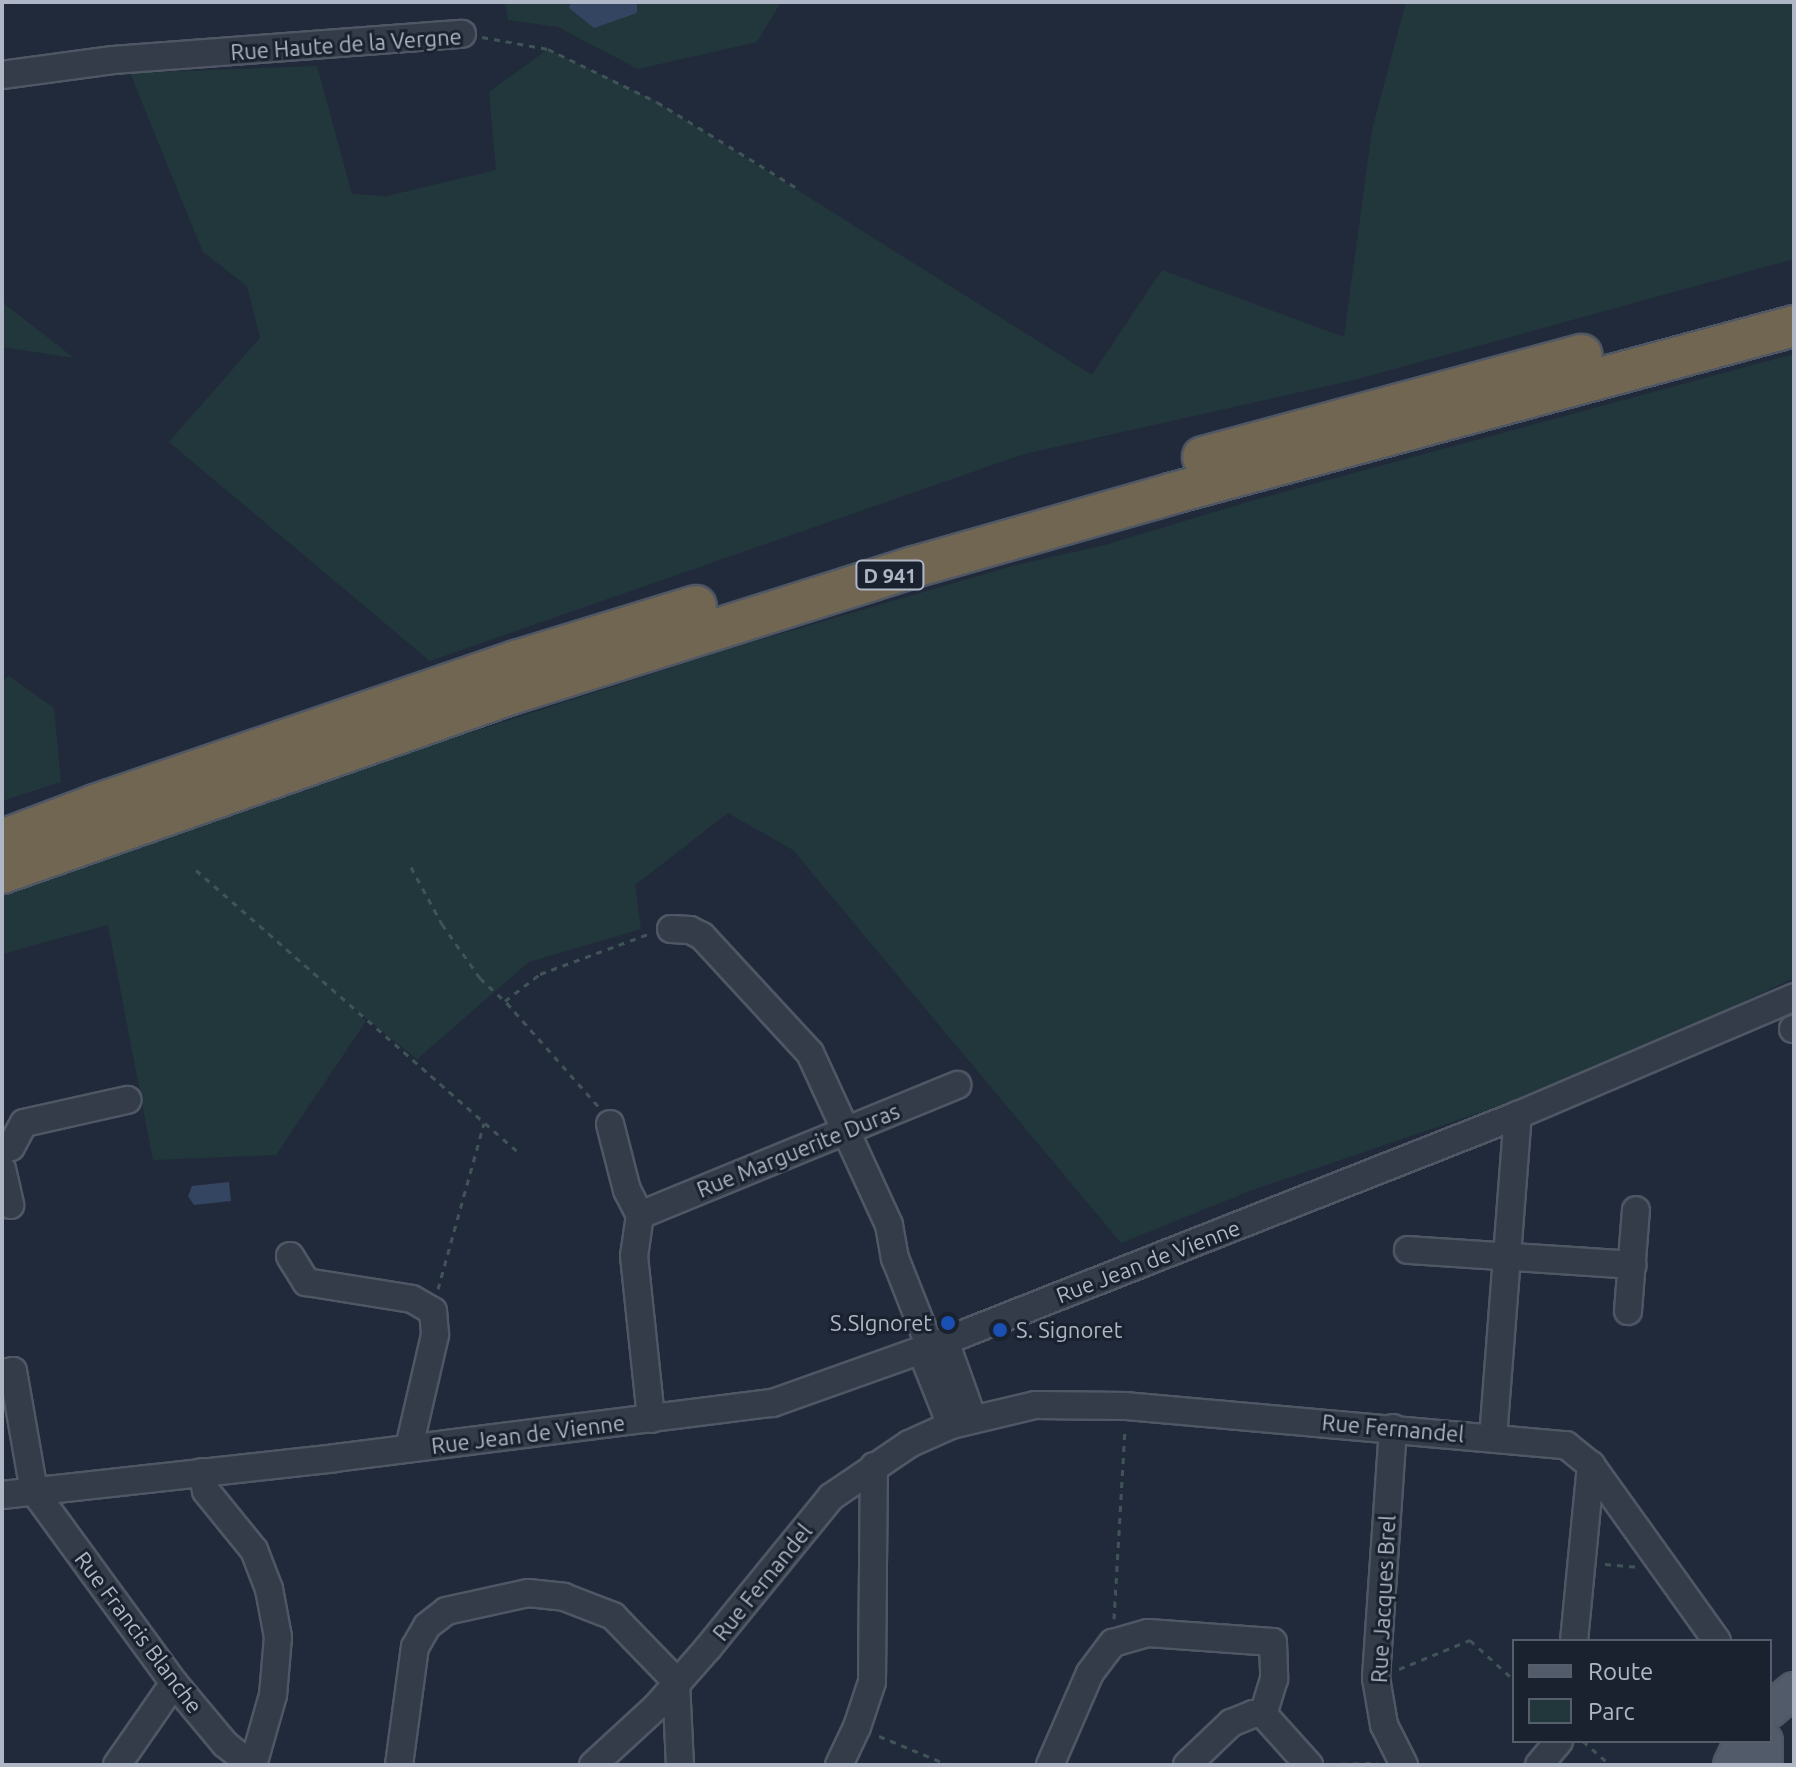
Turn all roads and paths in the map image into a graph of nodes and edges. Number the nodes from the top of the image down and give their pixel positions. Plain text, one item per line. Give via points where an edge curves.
1 (462, 34) joint
2 (2, 75) edge
3 (797, 188) dead end
4 (1794, 299) edge
5 (1794, 326) edge
6 (2, 840) edge
7 (411, 867) dead end
8 (196, 870) dead end
9 (2, 873) edge
10 (671, 929) joint
11 (1794, 997) edge
12 (505, 1001) junction
13 (957, 1085) dead end
14 (127, 1100) dead end
15 (1518, 1115) junction
16 (484, 1123) junction
17 (610, 1124) joint
18 (844, 1131) junction
19 (2, 1149) edge
20 (519, 1153) dead end
21 (2, 1169) edge
22 (10, 1205) dead end
23 (1636, 1210) dead end
24 (640, 1215) junction
25 (1408, 1250) dead end
26 (290, 1256) dead end
27 (1507, 1257) junction
28 (1632, 1265) junction
29 (433, 1311) junction
30 (1628, 1311) dead end
31 (932, 1346) junction
32 (2, 1373) edge
33 (1126, 1406) junction
34 (651, 1419) junction
35 (962, 1421) junction
36 (1393, 1428) junction
37 (1493, 1438) junction
38 (409, 1448) junction
39 (1591, 1465) junction
40 (874, 1466) junction
41 (202, 1472) junction
42 (34, 1491) junction
43 (2, 1495) edge
44 (1581, 1563) junction
45 (1666, 1569) junction
46 (1574, 1639) edge
47 (1716, 1639) edge
48 (1113, 1643) junction
49 (1376, 1678) junction
50 (1512, 1678) edge
51 (676, 1681) junction
52 (174, 1683) junction
53 (1794, 1690) edge
54 (1772, 1708) edge
55 (1263, 1714) junction
56 (857, 1727) junction
57 (1557, 1743) edge
58 (1585, 1743) edge
59 (1741, 1743) edge
60 (1765, 1743) edge
61 (1403, 1764) edge
62 (117, 1765) edge
63 (252, 1765) edge
64 (399, 1765) edge
65 (593, 1765) edge
66 (680, 1765) edge
67 (839, 1765) edge
68 (949, 1765) edge
69 (1050, 1765) edge
70 (1187, 1765) edge
71 (1309, 1765) edge
72 (1539, 1765) edge
73 (1611, 1765) edge
74 (1731, 1765) edge
75 (1765, 1765) edge

1 - 2 street, Rue Haute de la Vergne via 113,60
1 - 3 path, Rue Haute de la Vergne via 548,49 657,102
4 - 6 highway, D 941 via 899,543 516,661
5 - 9 highway, D 941 via 899,572 508,695
7 - 12 path via 442,924 480,978
8 - 16 path
10 - 12 path via 540,974
10 - 18 street via 702,936 810,1053
11 - 15 street, Rue Jean de Vienne
12 - 17 path
13 - 18 street, Rue Marguerite Duras
14 - 19 street via 24,1123 11,1147
15 - 27 street
15 - 31 street, Rue Jean de Vienne
16 - 20 path
16 - 29 path
17 - 24 street via 627,1190
18 - 24 street, Rue Marguerite Duras
18 - 31 street via 865,1164 889,1225 895,1258
21 - 22 street
23 - 28 street
24 - 34 street via 634,1256
25 - 27 street
26 - 29 street via 306,1282 412,1299
27 - 28 street
27 - 37 street
28 - 30 street
29 - 38 street via 435,1335
31 - 34 street, Rue Jean de Vienne via 773,1403
31 - 35 street
32 - 42 street via 13,1371
33 - 35 street, Rue Fernandel via 1035,1405
33 - 36 street, Rue Fernandel
33 - 48 path
34 - 38 street, Rue Jean de Vienne
35 - 40 street, Rue Fernandel
36 - 37 street, Rue Fernandel
36 - 49 street, Rue Jacques Brel
37 - 39 street, Rue Fernandel via 1566,1445
38 - 41 street, Rue Jean de Vienne
39 - 44 street
39 - 45 street, Rue Fernandel
40 - 51 street, Rue Fernandel via 831,1497
40 - 56 street via 872,1682
41 - 42 street, Rue Jean de Vienne
41 - 63 street via 206,1491 254,1550 269,1589 278,1637 273,1695
42 - 43 street, Rue Jean de Vienne
42 - 52 street, Rue Francis Blanche
44 - 45 path
44 - 46 street
45 - 47 street, Rue Fernandel
48 - 55 street via 1148,1633 1273,1642 1274,1679
48 - 69 street via 1090,1673
49 - 50 path via 1470,1640
49 - 61 street, Rue Jacques Brel via 1384,1725
51 - 64 street via 613,1616 564,1597 528,1593 446,1611 427,1626 415,1647
51 - 65 street, Rue Fernandel via 656,1707
51 - 66 street
52 - 62 street
52 - 63 street, Rue Francis Blanche via 225,1744
53 - 54 main road
55 - 70 street via 1231,1723
55 - 71 street
56 - 67 street
56 - 68 path
57 - 72 street
58 - 73 path
59 - 74 main road
60 - 75 main road
61 - 71 path

